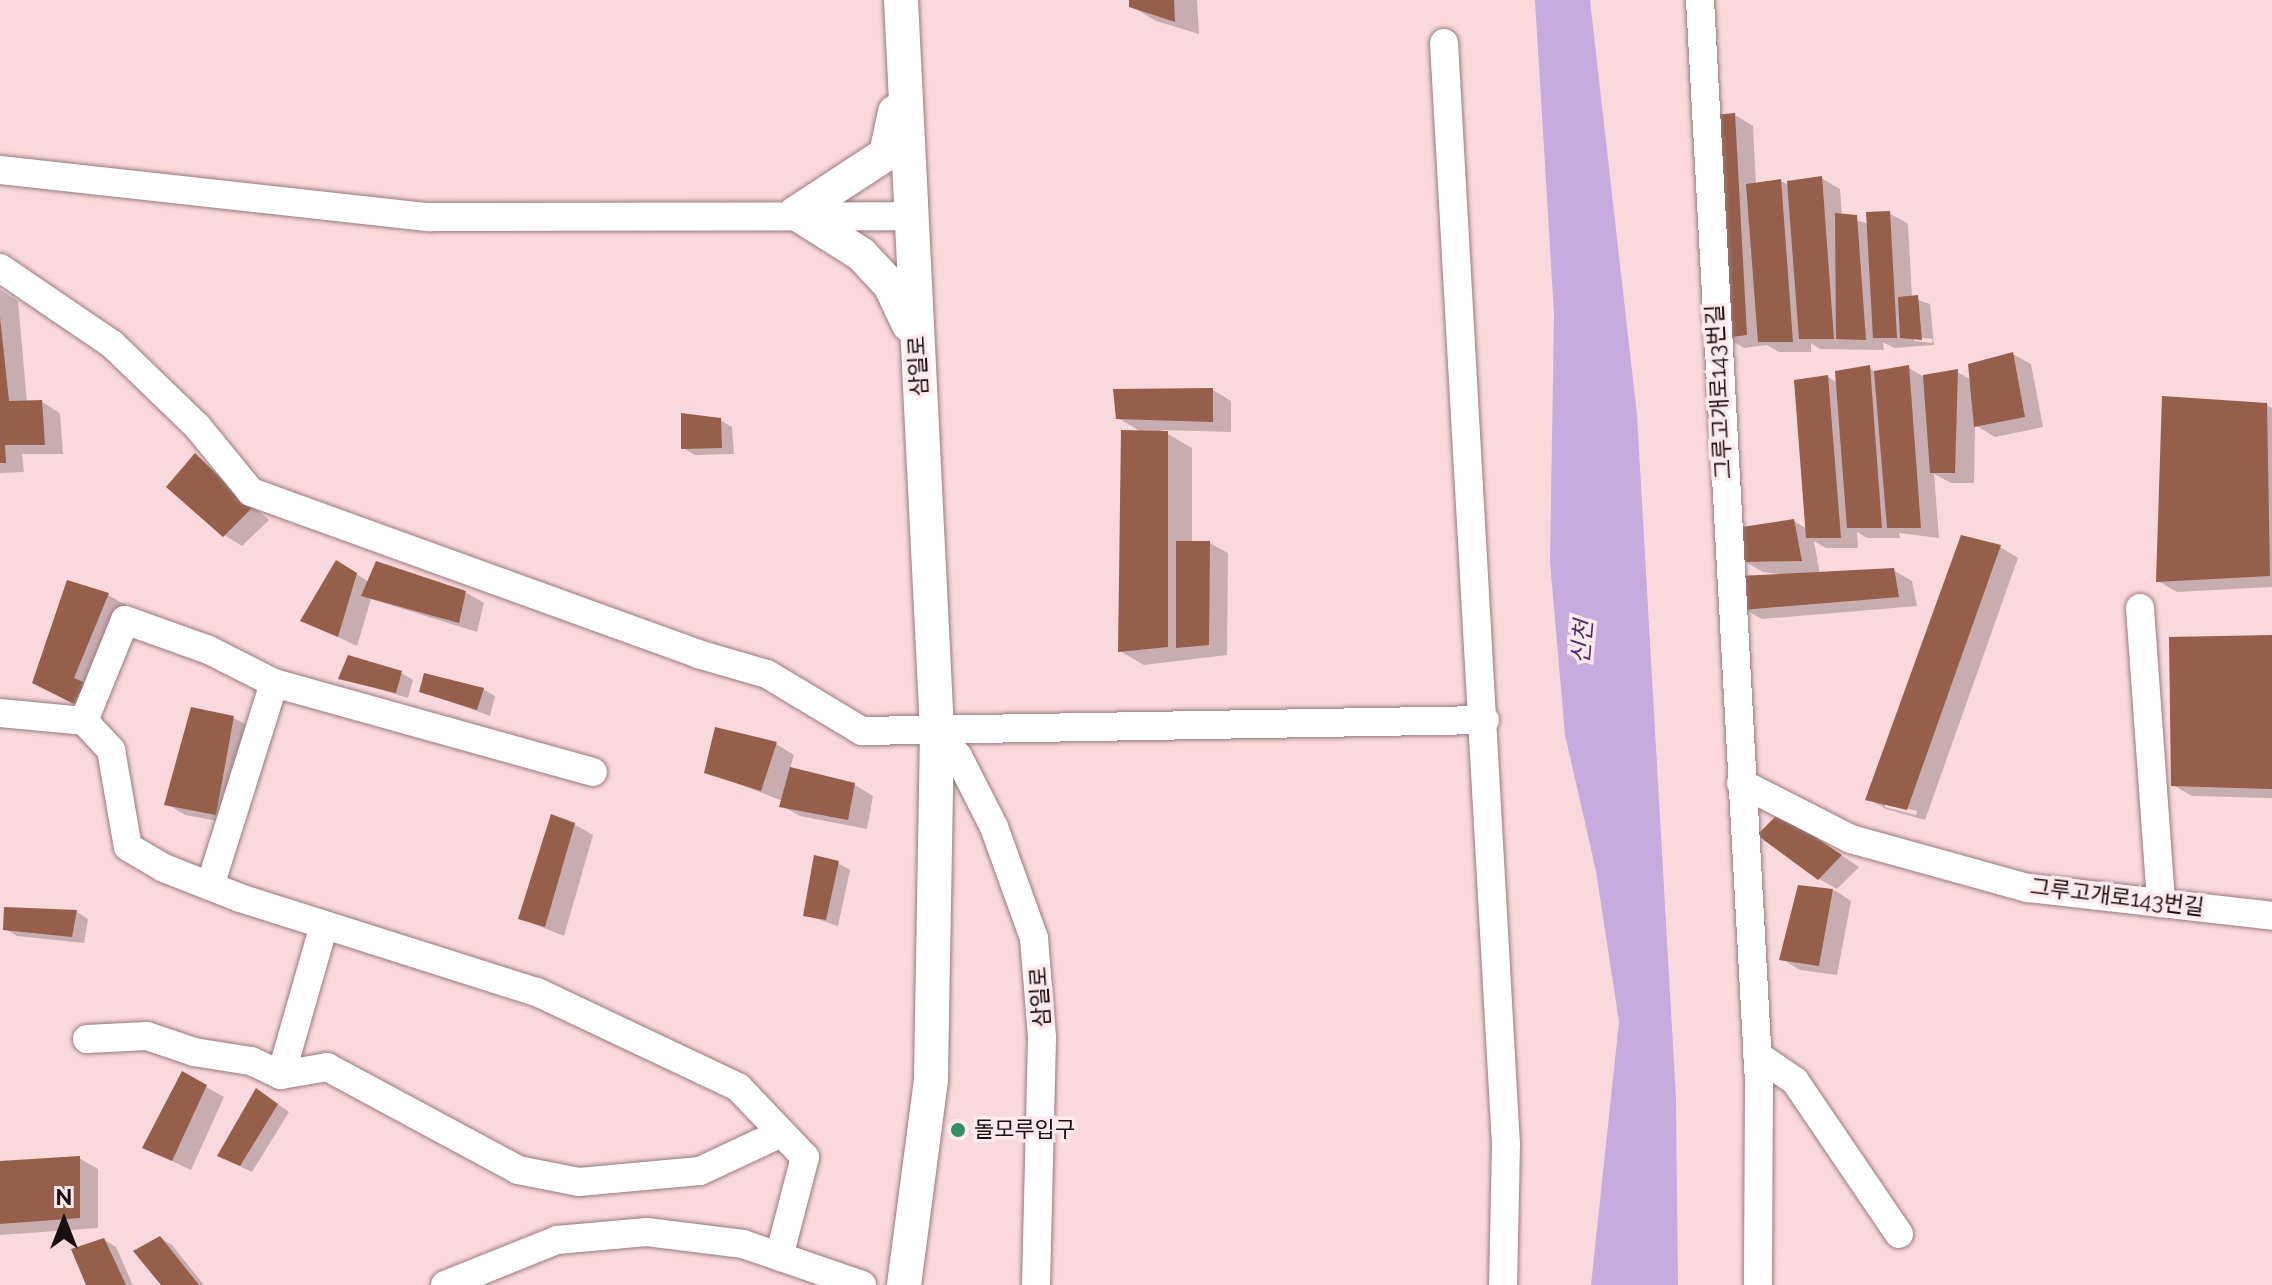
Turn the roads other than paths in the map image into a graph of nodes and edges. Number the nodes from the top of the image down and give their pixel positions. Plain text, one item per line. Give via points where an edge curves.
1 (901, 0) edge
2 (1700, 0) edge
3 (1444, 43) dead end
4 (904, 68) junction
5 (0, 170) edge
6 (796, 213) junction
7 (909, 216) junction
8 (0, 268) edge
9 (916, 343) junction
10 (2140, 608) dead end
11 (274, 683) junction
12 (0, 713) edge
13 (1485, 720) junction
14 (84, 721) junction
15 (937, 732) junction
16 (593, 772) dead end
17 (1741, 783) junction
18 (210, 886) junction
19 (2161, 903) junction
20 (2272, 916) edge
21 (324, 925) junction
22 (87, 1039) dead end
23 (1757, 1055) junction
24 (281, 1075) junction
25 (781, 1133) junction
26 (1899, 1234) dead end
27 (779, 1257) junction
28 (445, 1285) edge
29 (862, 1285) edge
30 (904, 1285) edge
31 (1036, 1285) edge
32 (1503, 1285) edge
33 (1758, 1285) edge

1 - 4 main road, 삼일로
2 - 17 street, 그루고개로143번길
3 - 13 street
4 - 6 main road via 886,154
4 - 7 main road, 삼일로
5 - 6 street via 429,217
6 - 7 street
6 - 9 main road via 861,254 890,285
7 - 9 main road, 삼일로
8 - 15 street via 112,344 197,426 251,492 698,654 767,674 862,731
9 - 15 main road, 삼일로
10 - 19 street
11 - 14 street via 209,650 125,620
11 - 16 street
11 - 18 street
12 - 14 street
13 - 15 street
13 - 32 street via 1506,1144
14 - 18 street via 111,750 128,847
15 - 30 main road, 삼일로 via 931,1080
15 - 31 street, 삼일로 via 958,756 994,827 1034,938 1042,1038
17 - 19 street, 그루고개로143번길 via 1851,839 2028,888
17 - 23 street, 그루고개로143번길
18 - 21 street
19 - 20 street, 그루고개로143번길
21 - 24 street
21 - 25 street via 537,992 738,1087
22 - 24 street via 147,1036 194,1052 251,1061
23 - 26 street via 1795,1081
23 - 33 street, 그루고개로143번길
24 - 25 street via 327,1067 518,1170 579,1182 700,1171
25 - 27 street via 805,1157
27 - 28 street via 743,1244 647,1232 557,1240
27 - 29 street

